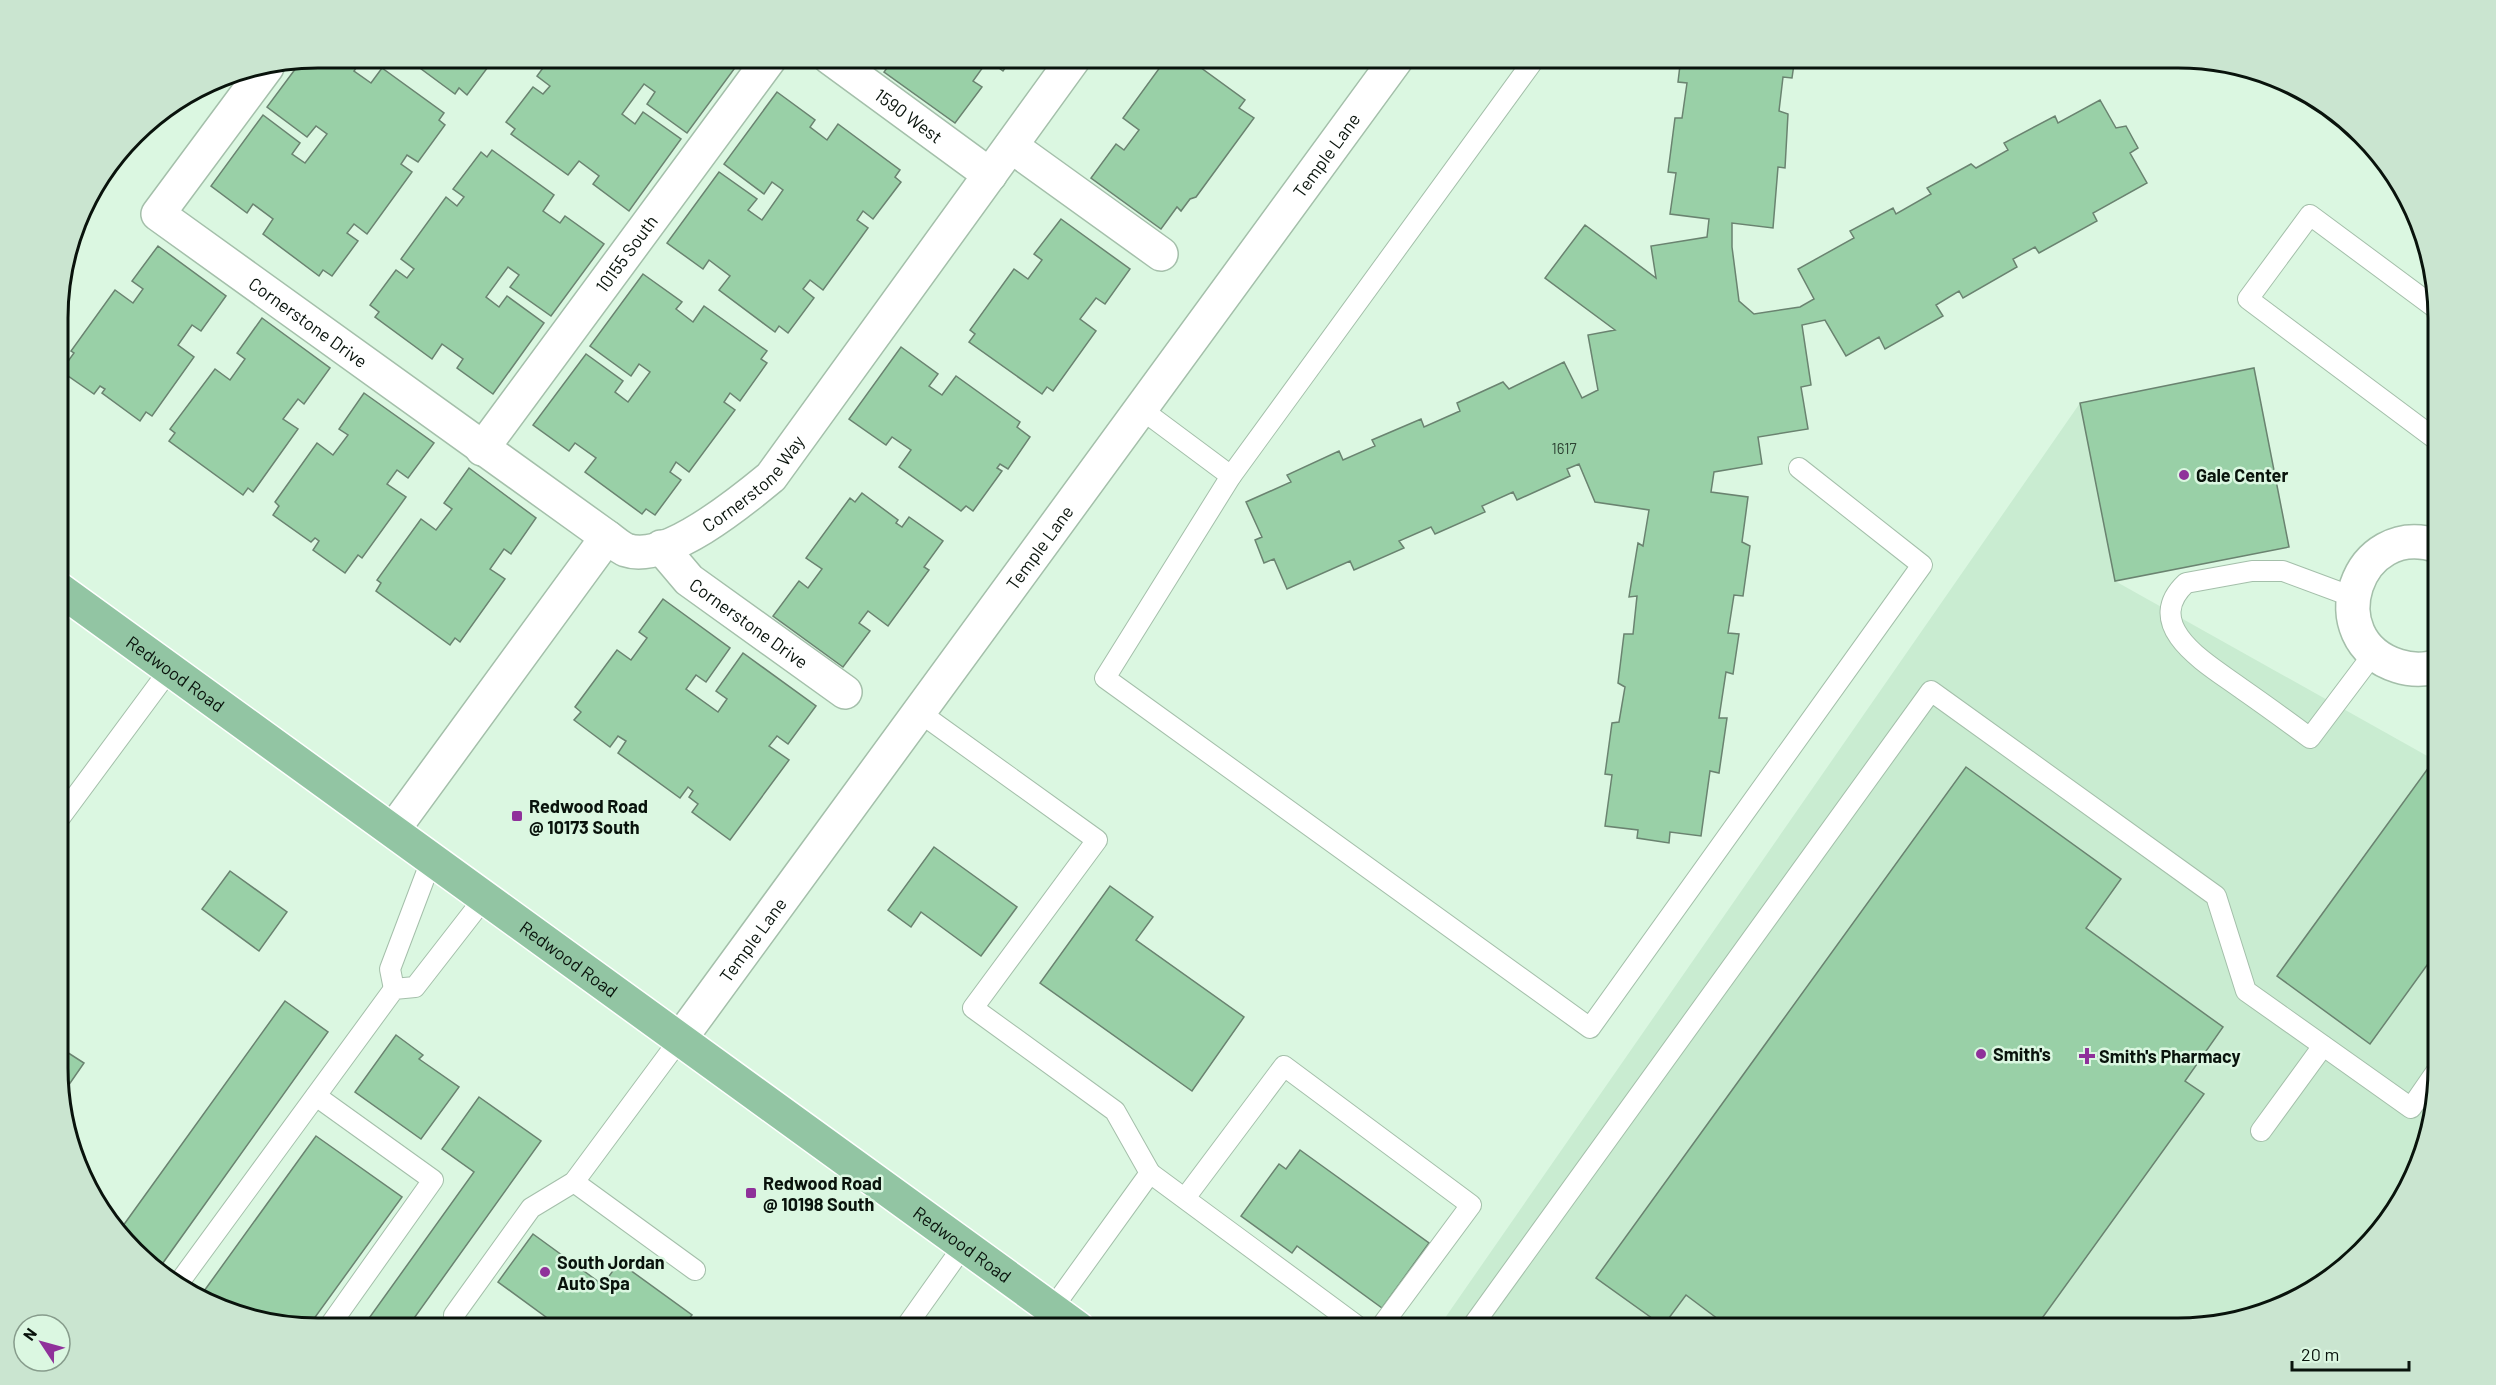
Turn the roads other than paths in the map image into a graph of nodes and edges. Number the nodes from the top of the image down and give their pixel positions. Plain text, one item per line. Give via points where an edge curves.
1 (763, 68) edge
2 (844, 68) edge
3 (1067, 68) edge
4 (1390, 68) edge
5 (1528, 68) edge
6 (262, 74) edge
7 (1011, 146) junction
8 (990, 175) junction
9 (1161, 254) dead end
10 (2428, 303) edge
11 (1141, 409) junction
12 (2428, 434) edge
13 (482, 449) junction
14 (1799, 468) dead end
15 (1232, 476) junction
16 (606, 537) junction
17 (2428, 542) edge
18 (661, 547) junction
19 (68, 595) edge
20 (2352, 597) junction
21 (2374, 653) junction
22 (2428, 668) edge
23 (170, 669) junction
24 (845, 692) dead end
25 (919, 712) junction
26 (68, 807) edge
27 (393, 830) junction
28 (432, 858) junction
29 (485, 897) junction
30 (394, 989) junction
31 (680, 1039) junction
32 (2323, 1046) junction
33 (2428, 1083) edge
34 (316, 1096) junction
35 (2261, 1131) dead end
36 (1150, 1173) junction
37 (574, 1182) junction
38 (1185, 1198) junction
39 (964, 1245) junction
40 (695, 1270) dead end
41 (183, 1278) edge
42 (1052, 1309) junction
43 (454, 1315) dead end
44 (335, 1318) edge
45 (912, 1318) edge
46 (1064, 1318) edge
47 (1347, 1318) edge
48 (1387, 1318) edge
49 (1478, 1318) edge

1 - 13 street, 10155 South
2 - 8 street, 1590 West
3 - 7 street, Cornerstone Way
4 - 11 street, Temple Lane
5 - 15 lane
6 - 13 street, Cornerstone Drive via 158,214
7 - 8 street, Cornerstone Way
7 - 9 street
8 - 18 street, Cornerstone Way via 771,477 699,531
10 - 12 lane via 2310,215 2248,299
11 - 15 lane
11 - 25 street, Temple Lane
13 - 16 street, Cornerstone Drive
14 - 15 lane via 1922,565 1590,1028 1105,678
16 - 18 street, Cornerstone Way via 626,550 642,552
16 - 27 street
17 - 20 street via 2399,543 2377,554 2360,573
18 - 24 street, Cornerstone Drive via 689,580
19 - 23 main road, Redwood Road
20 - 21 street via 2354,622 2365,645
20 - 21 lane via 2283,571 2252,571 2186,583 2174,599 2172,622 2185,646 2310,738
21 - 22 street via 2384,662 2408,669
23 - 26 lane
23 - 27 main road, Redwood Road
25 - 31 street, Temple Lane
25 - 36 lane via 1097,840 973,1008 1115,1111
27 - 28 main road, Redwood Road
28 - 29 main road, Redwood Road
28 - 30 lane via 390,969
29 - 30 lane via 415,987
29 - 31 main road, Redwood Road
30 - 34 lane
31 - 37 lane
31 - 39 main road, Redwood Road
32 - 33 lane via 2411,1108
32 - 35 lane
32 - 49 lane via 2246,991 2216,896 1931,691
34 - 41 lane
34 - 44 lane via 433,1180
36 - 38 lane
36 - 42 lane
37 - 40 lane
37 - 43 lane via 531,1208
38 - 47 lane
38 - 48 lane via 1284,1066 1471,1205
39 - 42 main road, Redwood Road
39 - 45 lane
42 - 46 main road, Redwood Road

